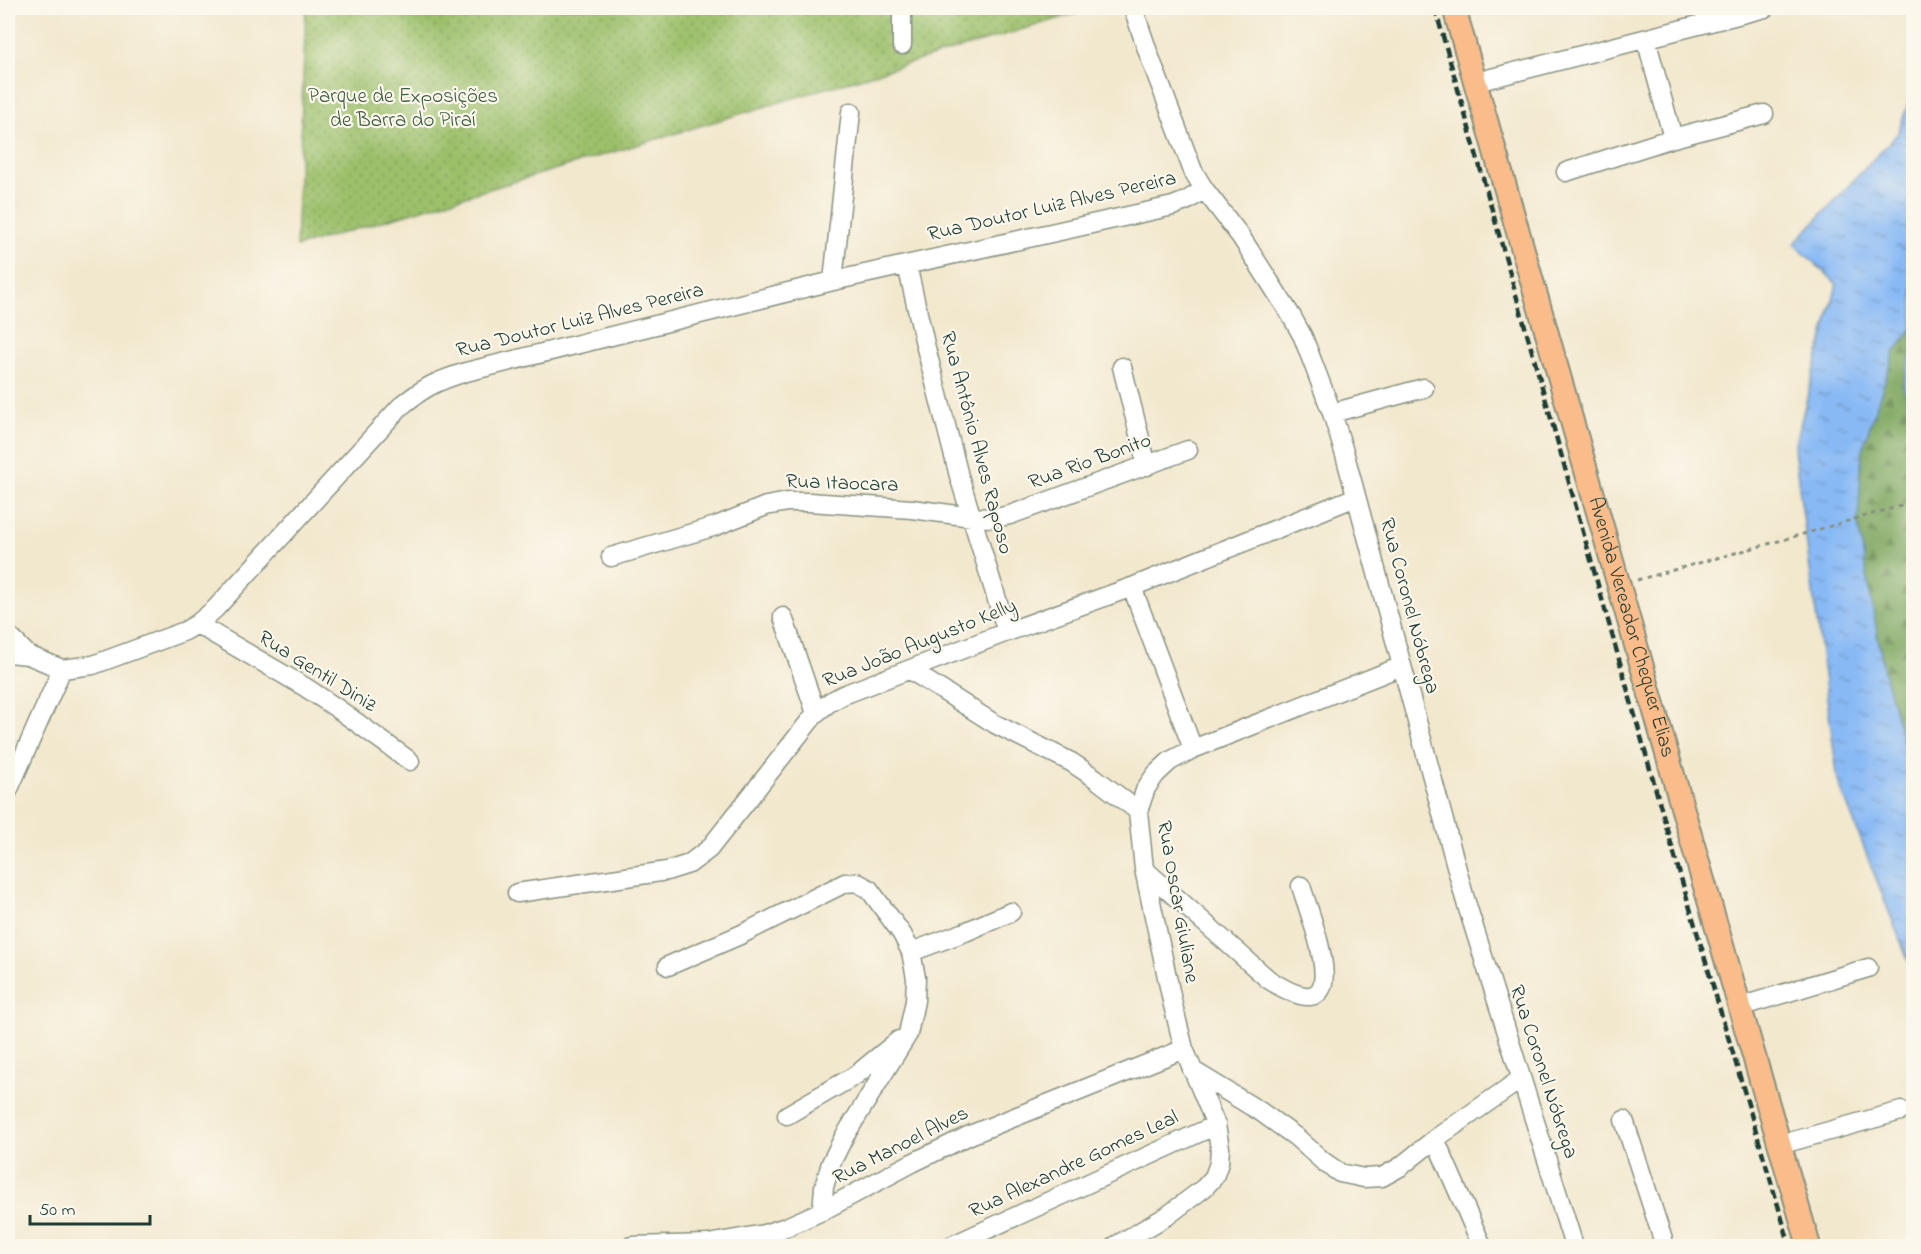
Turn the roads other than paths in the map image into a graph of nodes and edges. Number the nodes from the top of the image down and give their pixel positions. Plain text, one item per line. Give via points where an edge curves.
1 (902, 8) edge
2 (1133, 8) edge
3 (1454, 8) edge
4 (1765, 8) edge
5 (1646, 39) junction
6 (902, 45) dead end
7 (1476, 82) junction
8 (851, 112) dead end
9 (1764, 114) dead end
10 (1673, 138) junction
11 (1566, 172) dead end
12 (1204, 189) junction
13 (907, 264) junction
14 (833, 281) junction
15 (1122, 367) dead end
16 (1424, 388) dead end
17 (1332, 414) junction
18 (1188, 450) dead end
19 (1147, 466) junction
20 (1356, 497) junction
21 (972, 517) junction
22 (611, 557) dead end
23 (1132, 587) junction
24 (783, 617) dead end
25 (197, 624) junction
26 (1006, 632) junction
27 (8, 636) edge
28 (8, 653) edge
29 (28, 655) junction
30 (1402, 666) junction
31 (62, 669) junction
32 (910, 670) junction
33 (816, 712) junction
34 (1193, 749) junction
35 (410, 762) dead end
36 (8, 791) edge
37 (1138, 811) junction
38 (1144, 869) junction
39 (1300, 886) dead end
40 (517, 893) dead end
41 (1011, 912) dead end
42 (911, 952) junction
43 (668, 966) dead end
44 (1868, 968) dead end
45 (1739, 1007) junction
46 (908, 1034) junction
47 (1184, 1049) junction
48 (1192, 1070) junction
49 (1521, 1079) junction
50 (1901, 1111) dead end
51 (787, 1115) dead end
52 (1624, 1119) dead end
53 (1216, 1125) junction
54 (1435, 1139) junction
55 (1779, 1145) junction
56 (822, 1212) junction
57 (632, 1246) edge
58 (951, 1246) edge
59 (1115, 1246) edge
60 (1482, 1246) edge
61 (1574, 1246) edge
62 (1665, 1246) edge
63 (1809, 1246) edge

1 - 6 street
2 - 12 street, Rua Coronel Nóbrega via 1193,171
3 - 7 main road, Avenida Vereador Chequer Elias
4 - 5 street
5 - 7 street
5 - 10 street
7 - 45 main road, Avenida Vereador Chequer Elias
8 - 14 street
9 - 10 street
10 - 11 street
12 - 13 street, Rua Doutor Luiz Alves Pereira via 1173,206
12 - 17 street, Rua Coronel Nóbrega via 1241,237 1292,317
13 - 14 street, Rua Doutor Luiz Alves Pereira
13 - 21 street, Rua Antônio Alves Raposo via 949,440
14 - 25 street, Rua Doutor Luiz Alves Pereira via 465,372 420,391 400,406
15 - 19 street
16 - 17 street
17 - 20 street, Rua Coronel Nóbrega
18 - 19 street, Rua Rio Bonito
19 - 21 street, Rua Rio Bonito via 1010,515
20 - 23 street, Rua João Augusto Kelly
20 - 30 street, Rua Coronel Nóbrega
21 - 22 street, Rua Itaocara via 912,509 788,502 765,506 716,526
21 - 26 street, Rua Antônio Alves Raposo
23 - 26 street, Rua João Augusto Kelly
23 - 34 street
24 - 33 street
25 - 31 street, Rua Doutor Luiz Alves Pereira via 93,665
25 - 35 street, Rua Gentil Diniz via 313,693
26 - 32 street, Rua João Augusto Kelly
27 - 29 street
28 - 29 street
29 - 31 street
30 - 34 street, Rua Oscar Giuliane
30 - 49 street, Rua Coronel Nóbrega via 1465,899
31 - 36 street
32 - 33 street, Rua João Augusto Kelly via 843,695
32 - 37 street via 995,724 1071,762
33 - 40 street, Rua João Augusto Kelly via 709,849 689,864 667,872
34 - 37 street, Rua Oscar Giuliane via 1156,774
37 - 38 street, Rua Oscar Giuliane
38 - 39 street via 1268,979 1298,996 1309,997 1318,993 1324,983 1324,971
38 - 47 street, Rua Oscar Giuliane
41 - 42 street
42 - 43 street via 887,912 868,889 856,882 825,891 740,935
42 - 46 street via 916,978
44 - 45 street
45 - 55 main road, Avenida Vereador Chequer Elias
46 - 51 street via 856,1075
46 - 56 street via 831,1163
47 - 48 street, Rua Oscar Giuliane
47 - 56 street, Rua Manoel Alves via 970,1134
48 - 53 street, Rua Oscar Giuliane
48 - 54 street via 1261,1112 1340,1173 1364,1179 1382,1177
49 - 54 street
49 - 61 street, Rua Coronel Nóbrega
50 - 55 street
52 - 62 street
53 - 58 street, Rua Alexandre Gomes Leal
53 - 59 street, Rua Oscar Giuliane via 1220,1148 1214,1177 1167,1216
54 - 60 street
55 - 63 main road, Avenida Vereador Chequer Elias
56 - 57 street, Rua Manoel Alves via 786,1227 729,1241

